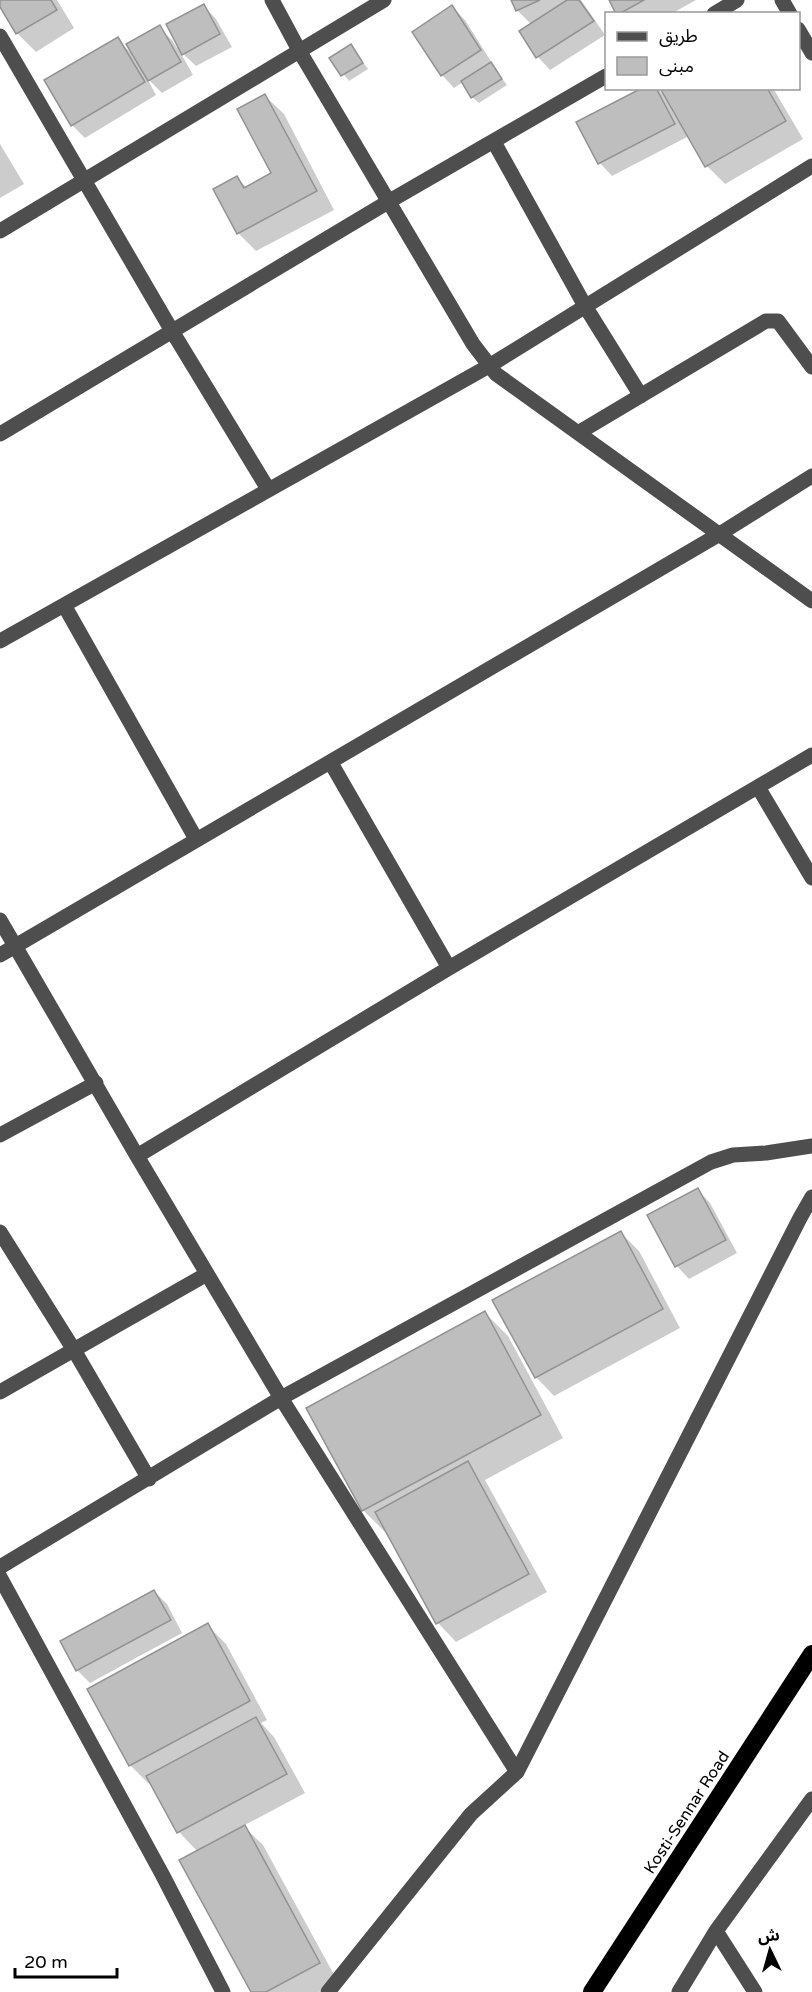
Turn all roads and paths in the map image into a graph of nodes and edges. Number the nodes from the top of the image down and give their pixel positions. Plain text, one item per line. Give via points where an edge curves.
1 (272, 0) edge
2 (384, 0) edge
3 (737, 0) edge
4 (717, 12) edge
5 (800, 32) edge
6 (0, 36) edge
7 (300, 52) junction
8 (812, 53) edge
9 (605, 77) edge
10 (494, 142) junction
11 (812, 166) edge
12 (85, 181) junction
13 (388, 202) junction
14 (0, 231) edge
15 (585, 306) junction
16 (172, 331) junction
17 (489, 366) junction
18 (812, 367) edge
19 (641, 396) junction
20 (578, 433) junction
21 (0, 434) edge
22 (812, 476) edge
23 (268, 489) junction
24 (718, 535) junction
25 (812, 601) edge
26 (64, 605) junction
27 (0, 641) edge
28 (812, 755) edge
29 (331, 763) junction
30 (758, 787) junction
31 (196, 839) junction
32 (812, 878) edge
33 (0, 920) edge
34 (15, 946) junction
35 (0, 955) edge
36 (449, 968) junction
37 (96, 1083) junction
38 (0, 1135) edge
39 (812, 1146) edge
40 (137, 1156) junction
41 (812, 1197) edge
42 (0, 1232) edge
43 (207, 1274) junction
44 (74, 1350) junction
45 (0, 1392) edge
46 (281, 1398) junction
47 (149, 1479) junction
48 (0, 1567) edge
49 (0, 1577) edge
50 (812, 1654) edge
51 (518, 1772) junction
52 (812, 1799) edge
53 (716, 1931) junction
54 (224, 1992) edge
55 (328, 1992) edge
56 (592, 1992) edge
57 (679, 1992) edge
58 (755, 1992) edge

1 - 7 street
2 - 7 street
3 - 4 street
5 - 8 street
6 - 12 street
7 - 12 street
7 - 13 street
9 - 10 street
10 - 13 street
10 - 15 street
11 - 15 street
12 - 14 street
12 - 16 street
13 - 16 street
13 - 17 street
15 - 17 street
15 - 19 street
16 - 21 street
16 - 23 street
17 - 20 street
17 - 23 street
18 - 19 street via 778,321 770,320
19 - 20 street
20 - 24 street
22 - 24 street
23 - 26 street
24 - 25 street
24 - 29 street
26 - 27 street
26 - 31 street
28 - 30 street
29 - 31 street
29 - 36 street
30 - 32 street
30 - 36 street
31 - 34 street
33 - 34 street
34 - 35 street
34 - 37 street
36 - 40 street
37 - 38 street
37 - 40 street
39 - 46 street via 733,1155 711,1162
40 - 43 street
41 - 51 street
42 - 44 street
43 - 44 street
43 - 46 street
44 - 45 street
44 - 47 street
46 - 47 street
46 - 51 street
47 - 48 street
49 - 54 street
50 - 56 highway, Kosti-Sennar Road
51 - 55 street via 471,1815
52 - 53 street
53 - 57 street
53 - 58 street

